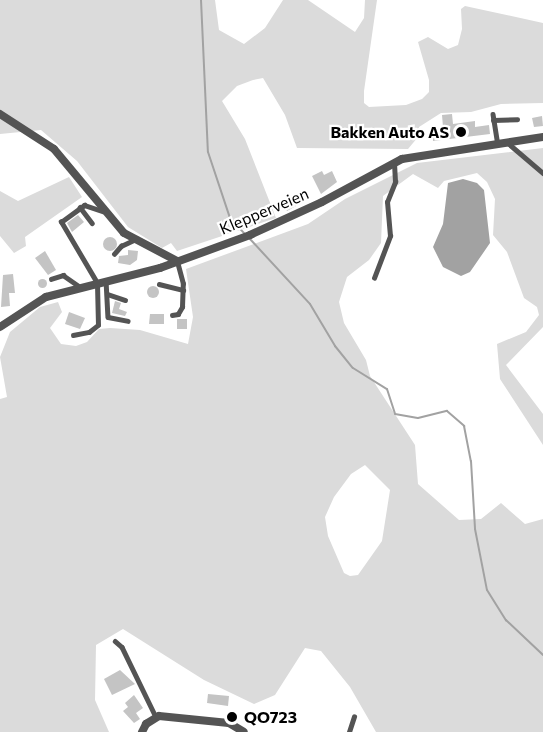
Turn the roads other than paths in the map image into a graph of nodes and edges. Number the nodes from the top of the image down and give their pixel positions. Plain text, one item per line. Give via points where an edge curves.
1 (0, 114) edge
2 (493, 114) dead end
3 (517, 119) dead end
4 (493, 120) junction
5 (543, 137) edge
6 (508, 143) junction
7 (498, 145) junction
8 (394, 162) junction
9 (543, 173) edge
10 (80, 207) junction
11 (104, 211) junction
12 (92, 223) dead end
13 (136, 239) junction
14 (114, 254) dead end
15 (177, 261) junction
16 (374, 278) dead end
17 (51, 279) dead end
18 (106, 280) junction
19 (97, 283) junction
20 (159, 284) dead end
21 (80, 287) junction
22 (183, 290) junction
23 (107, 294) junction
24 (126, 300) dead end
25 (172, 315) dead end
26 (128, 321) dead end
27 (0, 327) edge
28 (74, 335) dead end
29 (115, 641) dead end
30 (156, 717) junction
31 (354, 717) dead end
32 (142, 732) edge
33 (244, 732) edge
34 (349, 732) edge

1 - 11 street via 54,149
2 - 4 lane
3 - 4 lane
4 - 7 lane
5 - 6 street, Klepperveien
6 - 7 street, Klepperveien
6 - 9 lane
7 - 8 street, Klepperveien via 421,154
8 - 15 street, Klepperveien via 287,219
8 - 16 lane via 395,182 387,202 390,236
10 - 11 lane via 90,205
10 - 12 lane
10 - 19 lane via 67,214 60,225
11 - 13 street
13 - 14 lane
13 - 15 street
15 - 18 street, Klepperveien
15 - 22 lane
17 - 21 lane via 63,275
18 - 19 street, Klepperveien
18 - 23 lane
19 - 21 street, Klepperveien
19 - 28 lane via 98,325
20 - 22 lane
21 - 27 street, Klepperveien via 36,301
22 - 25 lane via 182,310
23 - 24 lane
23 - 26 lane via 108,317
29 - 30 lane via 122,647
30 - 32 street
30 - 33 street via 234,725
31 - 34 lane

